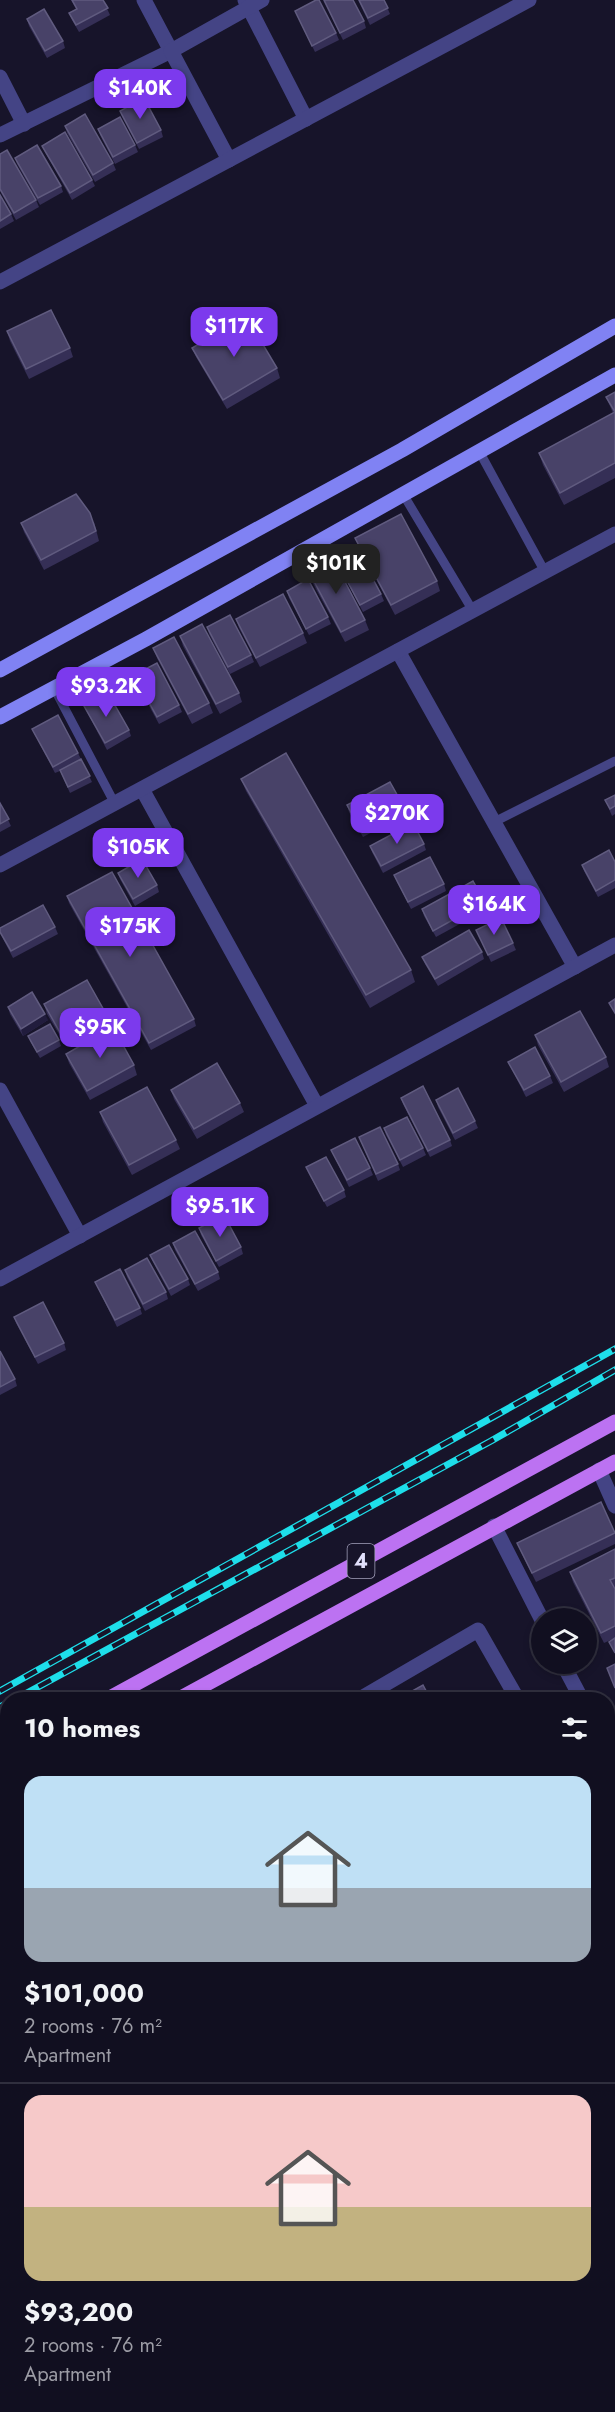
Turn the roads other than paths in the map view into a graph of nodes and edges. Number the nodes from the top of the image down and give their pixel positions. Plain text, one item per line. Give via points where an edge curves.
1 (144, 0) edge
2 (529, 0) edge
3 (252, 2) edge
4 (171, 51) junction
5 (0, 77) edge
6 (306, 119) junction
7 (24, 124) junction
8 (0, 135) edge
9 (229, 160) junction
10 (0, 282) edge
11 (615, 326) edge
12 (615, 375) edge
13 (479, 451) junction
14 (403, 494) junction
15 (615, 534) edge
16 (545, 572) junction
17 (473, 611) junction
18 (398, 651) junction
19 (0, 670) edge
20 (54, 688) junction
21 (0, 717) edge
22 (615, 761) edge
23 (142, 789) junction
24 (115, 804) junction
25 (494, 822) junction
26 (0, 865) edge
27 (615, 945) edge
28 (574, 967) junction
29 (0, 1090) edge
30 (317, 1106) junction
31 (80, 1236) junction
32 (0, 1279) edge
33 (615, 1422) edge
34 (615, 1462) edge
35 (599, 1470) junction
36 (615, 1506) edge
37 (494, 1526) junction
38 (536, 1608) edge
39 (568, 1674) edge
40 (121, 1692) edge
41 (192, 1692) edge
42 (372, 1692) edge
43 (513, 1692) edge
44 (578, 1692) edge

1 - 4 street
2 - 6 street
3 - 4 street
3 - 6 street
4 - 7 street
4 - 9 street
5 - 7 street
6 - 9 street
7 - 8 street
9 - 10 street
11 - 19 street via 402,450
12 - 13 street
13 - 14 street
13 - 16 lane
14 - 17 lane
14 - 20 street
15 - 16 street
16 - 17 street
17 - 18 street
18 - 23 street
18 - 25 street
20 - 21 street
20 - 24 lane
22 - 25 lane
23 - 24 street
23 - 30 street
24 - 26 street
25 - 28 street
27 - 28 street
28 - 30 street
29 - 31 street
30 - 31 street
31 - 32 street
33 - 40 main road, 4
34 - 35 main road, 4
35 - 36 street
35 - 37 main road, 4
37 - 38 street
37 - 41 main road, 4
39 - 44 street
42 - 43 street via 478,1630

